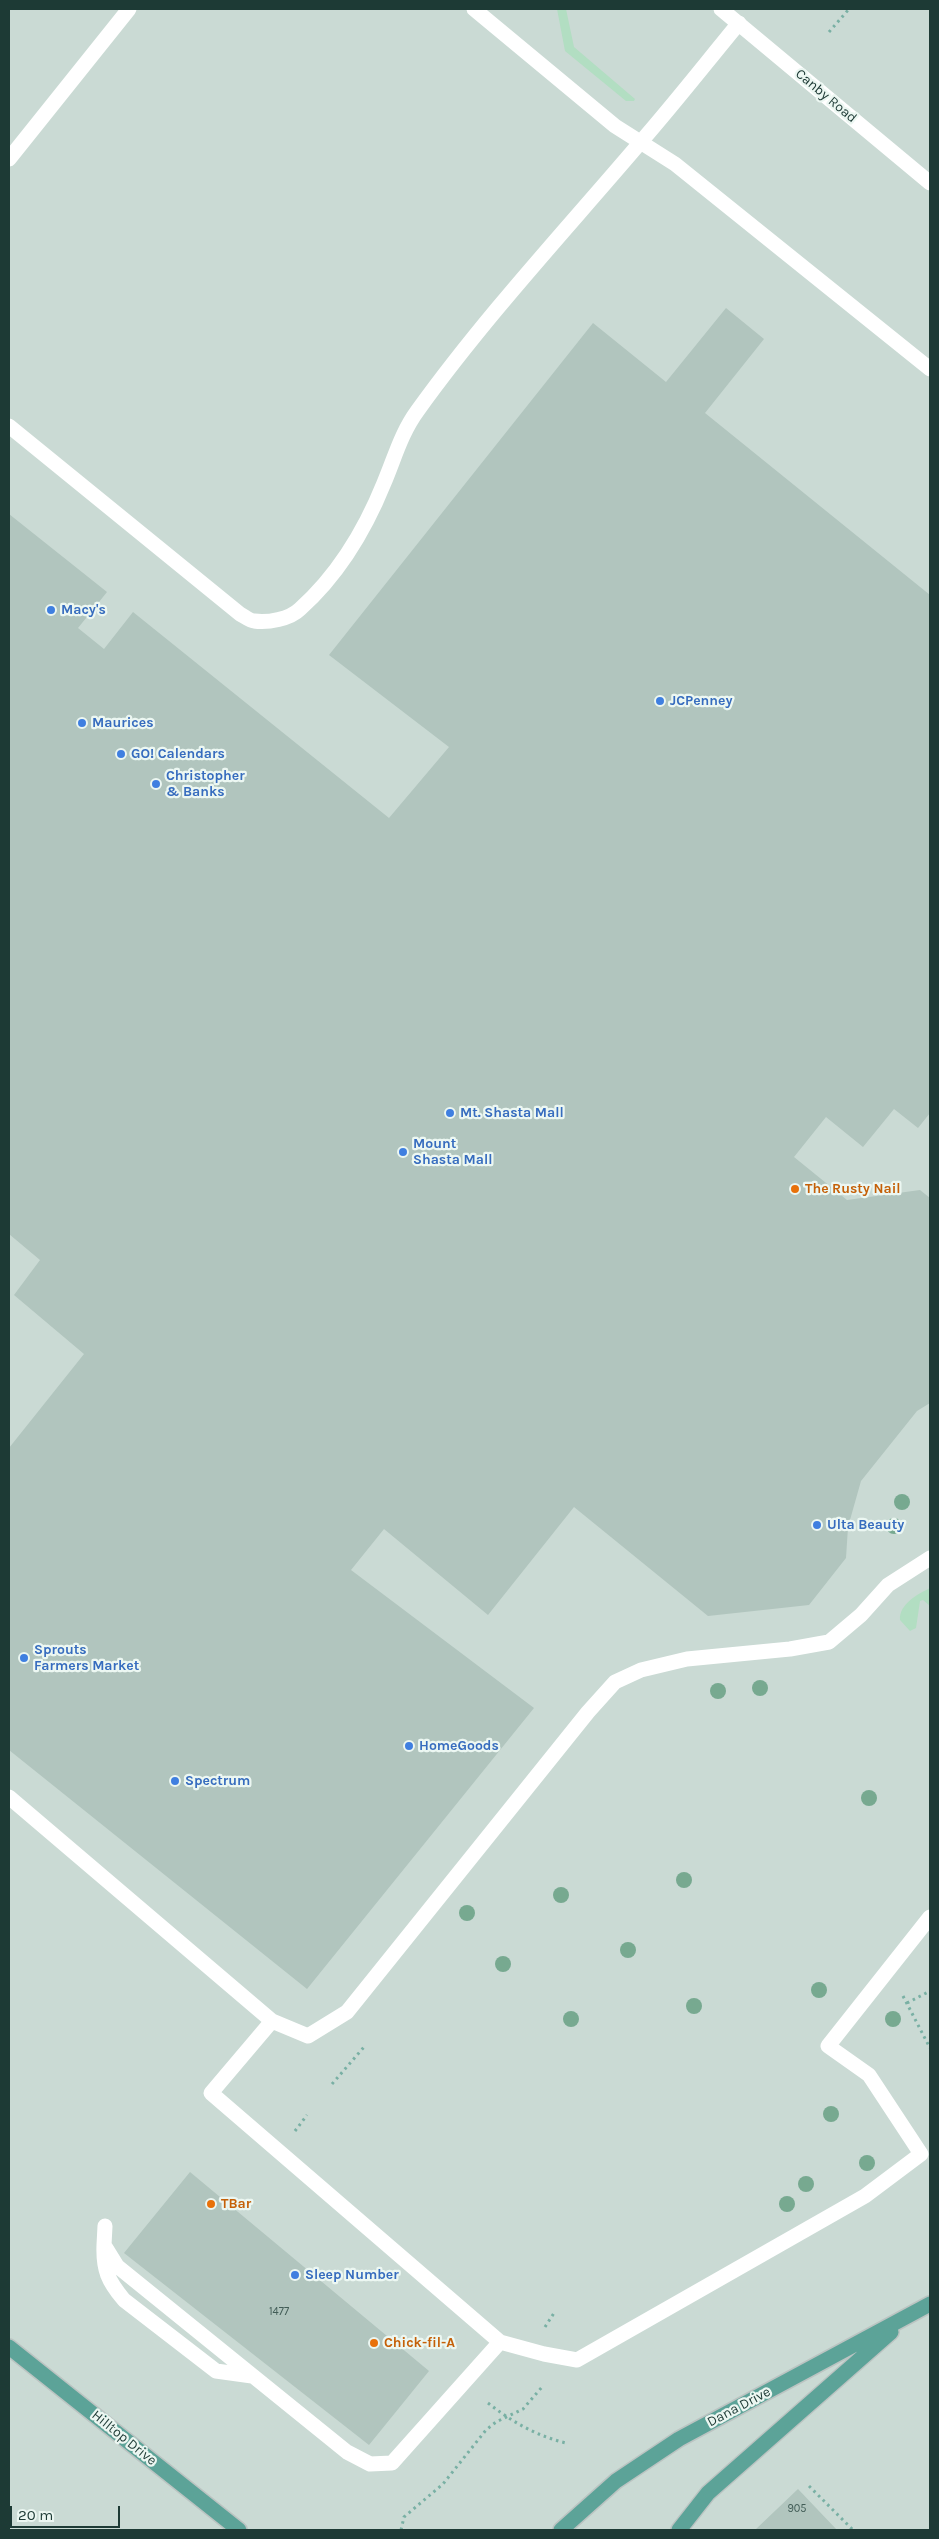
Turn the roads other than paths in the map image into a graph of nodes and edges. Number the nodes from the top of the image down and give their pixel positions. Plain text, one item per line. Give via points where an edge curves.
1 (129, 9) edge
2 (474, 9) edge
3 (721, 9) edge
4 (739, 23) junction
5 (640, 144) junction
6 (9, 159) edge
7 (930, 183) edge
8 (930, 369) edge
9 (9, 426) edge
10 (930, 1558) edge
11 (9, 1797) edge
12 (930, 1917) edge
13 (272, 2021) junction
14 (105, 2226) dead end
15 (104, 2245) junction
16 (930, 2304) edge
17 (913, 2313) junction
18 (500, 2342) junction
19 (9, 2347) edge
20 (252, 2376) junction
21 (239, 2530) edge
22 (561, 2530) edge
23 (679, 2530) edge

1 - 6 street
2 - 5 street
3 - 4 street, Canby Road
4 - 5 street
4 - 7 street, Canby Road
5 - 8 street via 675,164
5 - 9 street via 547,249 420,407 404,429 384,484 358,540 330,576 291,615 253,621 240,614
10 - 13 street via 888,1585 861,1615 829,1642 687,1659 641,1670 615,1682 347,2012 308,2036
11 - 13 street
12 - 18 street via 828,2046 869,2075 921,2154 865,2196 578,2360
13 - 18 street via 211,2093
14 - 15 street
15 - 20 street via 117,2266
15 - 20 street via 103,2265 124,2300 216,2371
16 - 17 main road, Dana Drive
17 - 22 main road, Dana Drive via 679,2439 616,2481
17 - 23 main road via 708,2493
18 - 20 street via 392,2463 370,2464 347,2452
19 - 21 main road, Hilltop Drive

